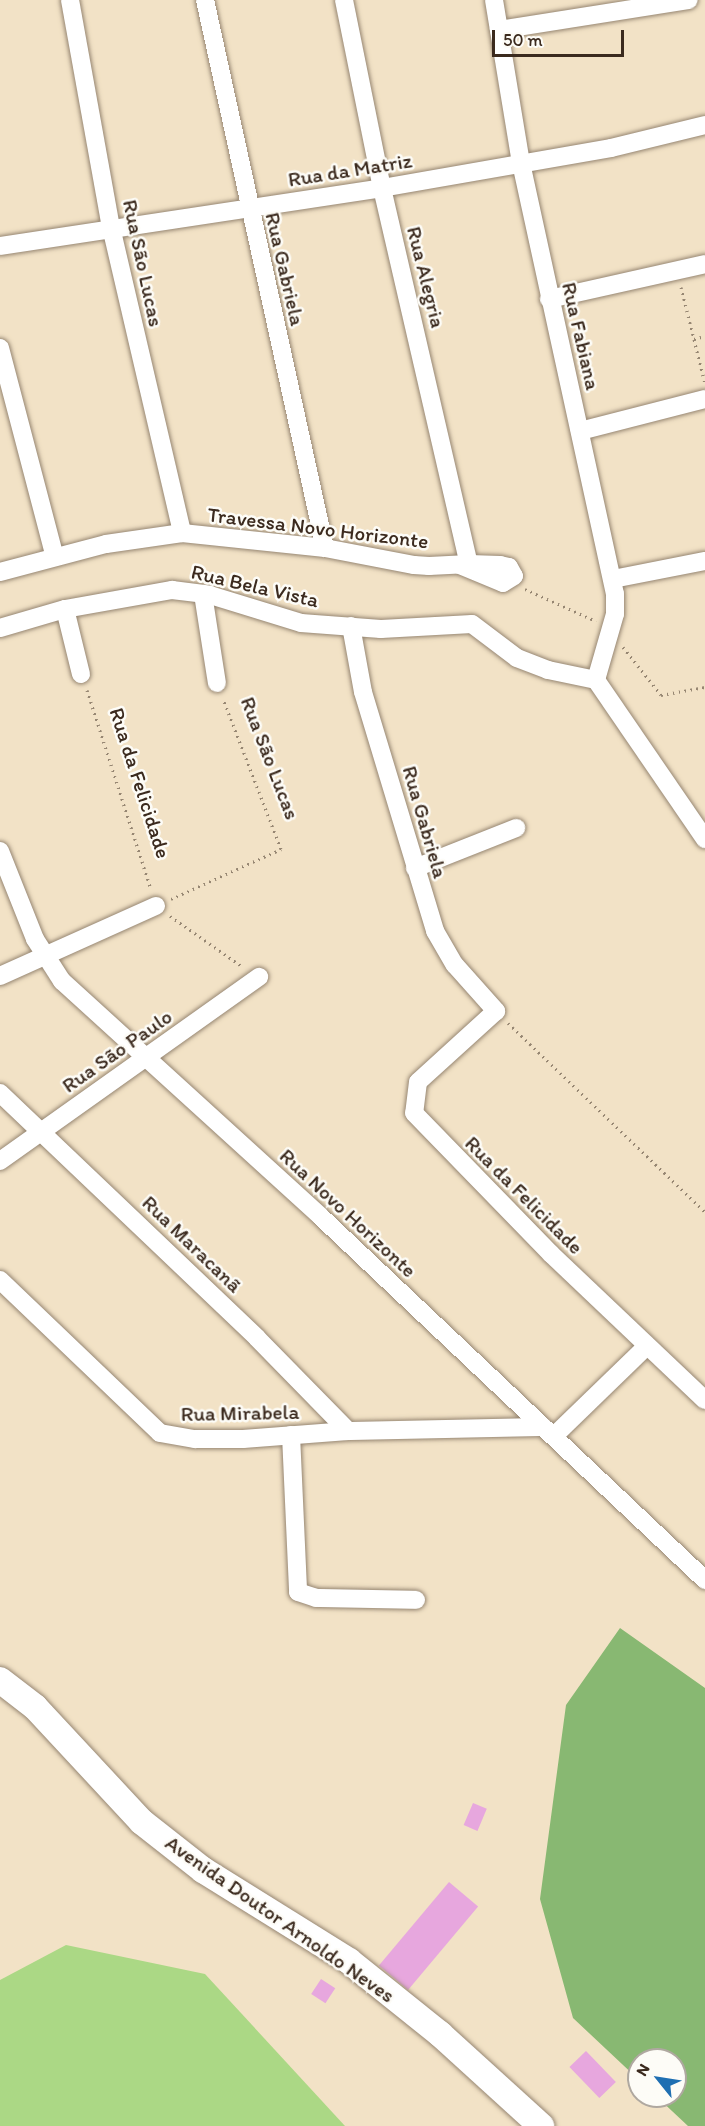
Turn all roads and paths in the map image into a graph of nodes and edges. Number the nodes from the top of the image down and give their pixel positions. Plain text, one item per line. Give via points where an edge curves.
1 (70, 0) edge
2 (205, 0) edge
3 (344, 0) edge
4 (495, 0) edge
5 (689, 0) edge
6 (499, 30) junction
7 (705, 125) edge
8 (521, 164) junction
9 (381, 188) junction
10 (248, 209) junction
11 (111, 227) junction
12 (0, 246) edge
13 (705, 264) edge
14 (677, 271) junction
15 (549, 299) junction
16 (705, 336) edge
17 (694, 339) junction
18 (0, 348) edge
19 (705, 384) edge
20 (705, 399) edge
21 (580, 431) junction
22 (182, 533) junction
23 (325, 548) junction
24 (55, 556) junction
25 (705, 561) edge
26 (464, 564) junction
27 (0, 572) edge
28 (613, 579) junction
29 (509, 582) joint
30 (203, 594) junction
31 (65, 609) junction
32 (351, 626) junction
33 (0, 628) edge
34 (611, 629) junction
35 (81, 674) joint
36 (596, 680) junction
37 (217, 683) joint
38 (705, 687) edge
39 (516, 828) dead end
40 (705, 839) edge
41 (0, 851) edge
42 (415, 868) junction
43 (156, 906) junction
44 (45, 956) junction
45 (0, 976) edge
46 (259, 977) joint
47 (496, 1011) junction
48 (145, 1059) junction
49 (0, 1093) edge
50 (40, 1131) junction
51 (0, 1161) edge
52 (705, 1212) edge
53 (0, 1280) edge
54 (645, 1347) junction
55 (705, 1400) edge
56 (348, 1431) junction
57 (548, 1432) junction
58 (291, 1435) junction
59 (705, 1580) edge
60 (416, 1600) dead end
61 (0, 1680) edge
62 (541, 2126) edge

1 - 11 street, Rua São Lucas
2 - 10 street, Rua Gabriela
3 - 9 street, Rua Alegria
4 - 6 street, Rua Fabiana
5 - 6 street
6 - 8 street, Rua Fabiana
7 - 8 street, Rua da Matriz via 611,148
8 - 9 street, Rua da Matriz
8 - 15 street, Rua Fabiana
9 - 10 street, Rua da Matriz
9 - 26 street, Rua Alegria
10 - 11 street, Rua da Matriz
10 - 23 street, Rua Gabriela
11 - 12 street, Rua da Matriz
11 - 22 street, Rua São Lucas
13 - 14 street
14 - 15 street
14 - 17 path
15 - 21 street, Rua Fabiana
16 - 17 path
17 - 19 path
18 - 24 street
20 - 21 street
21 - 28 street, Rua Fabiana
22 - 23 street, Travessa Novo Horizonte
22 - 24 street, Travessa Novo Horizonte
23 - 26 street, Travessa Novo Horizonte via 401,564
24 - 27 street, Travessa Novo Horizonte
25 - 28 street
26 - 29 street, Travessa Novo Horizonte via 506,566 514,574
28 - 34 street, Rua Fabiana
29 - 34 path
30 - 31 street, Rua Bela Vista via 154,592
30 - 32 street, Rua Bela Vista via 301,623
30 - 37 street
31 - 33 street, Rua Bela Vista
31 - 35 street
32 - 36 street, Rua Bela Vista via 381,629 472,624 517,658 548,670
32 - 42 street, Rua Gabriela via 363,692
34 - 36 street, Rua Fabiana
34 - 38 path via 661,695
35 - 43 path, Rua da Felicidade
36 - 40 street
37 - 43 path, Rua São Lucas via 281,849
39 - 42 street
41 - 44 street, Rua Novo Horizonte
42 - 47 street, Rua Gabriela via 444,947
43 - 44 street
43 - 46 path
44 - 45 street
44 - 48 street, Rua Novo Horizonte via 62,981
46 - 48 street, Rua São Paulo
47 - 52 path
47 - 54 street, Rua da Felicidade via 418,1082 414,1113
48 - 50 street, Rua São Paulo
48 - 57 street, Rua Novo Horizonte via 320,1216
49 - 50 street, Rua Maracanã
50 - 51 street, Rua São Paulo
50 - 56 street, Rua Maracanã
53 - 58 street, Rua Mirabela via 160,1433 195,1439
54 - 55 street, Rua da Felicidade
54 - 57 street
56 - 57 street, Rua Mirabela
56 - 58 street, Rua Mirabela
57 - 59 street, Rua Novo Horizonte
58 - 60 street via 298,1592 316,1598
61 - 62 main road, Avenida Doutor Arnoldo Neves via 36,1707 142,1822 203,1870 349,1961 440,2034

